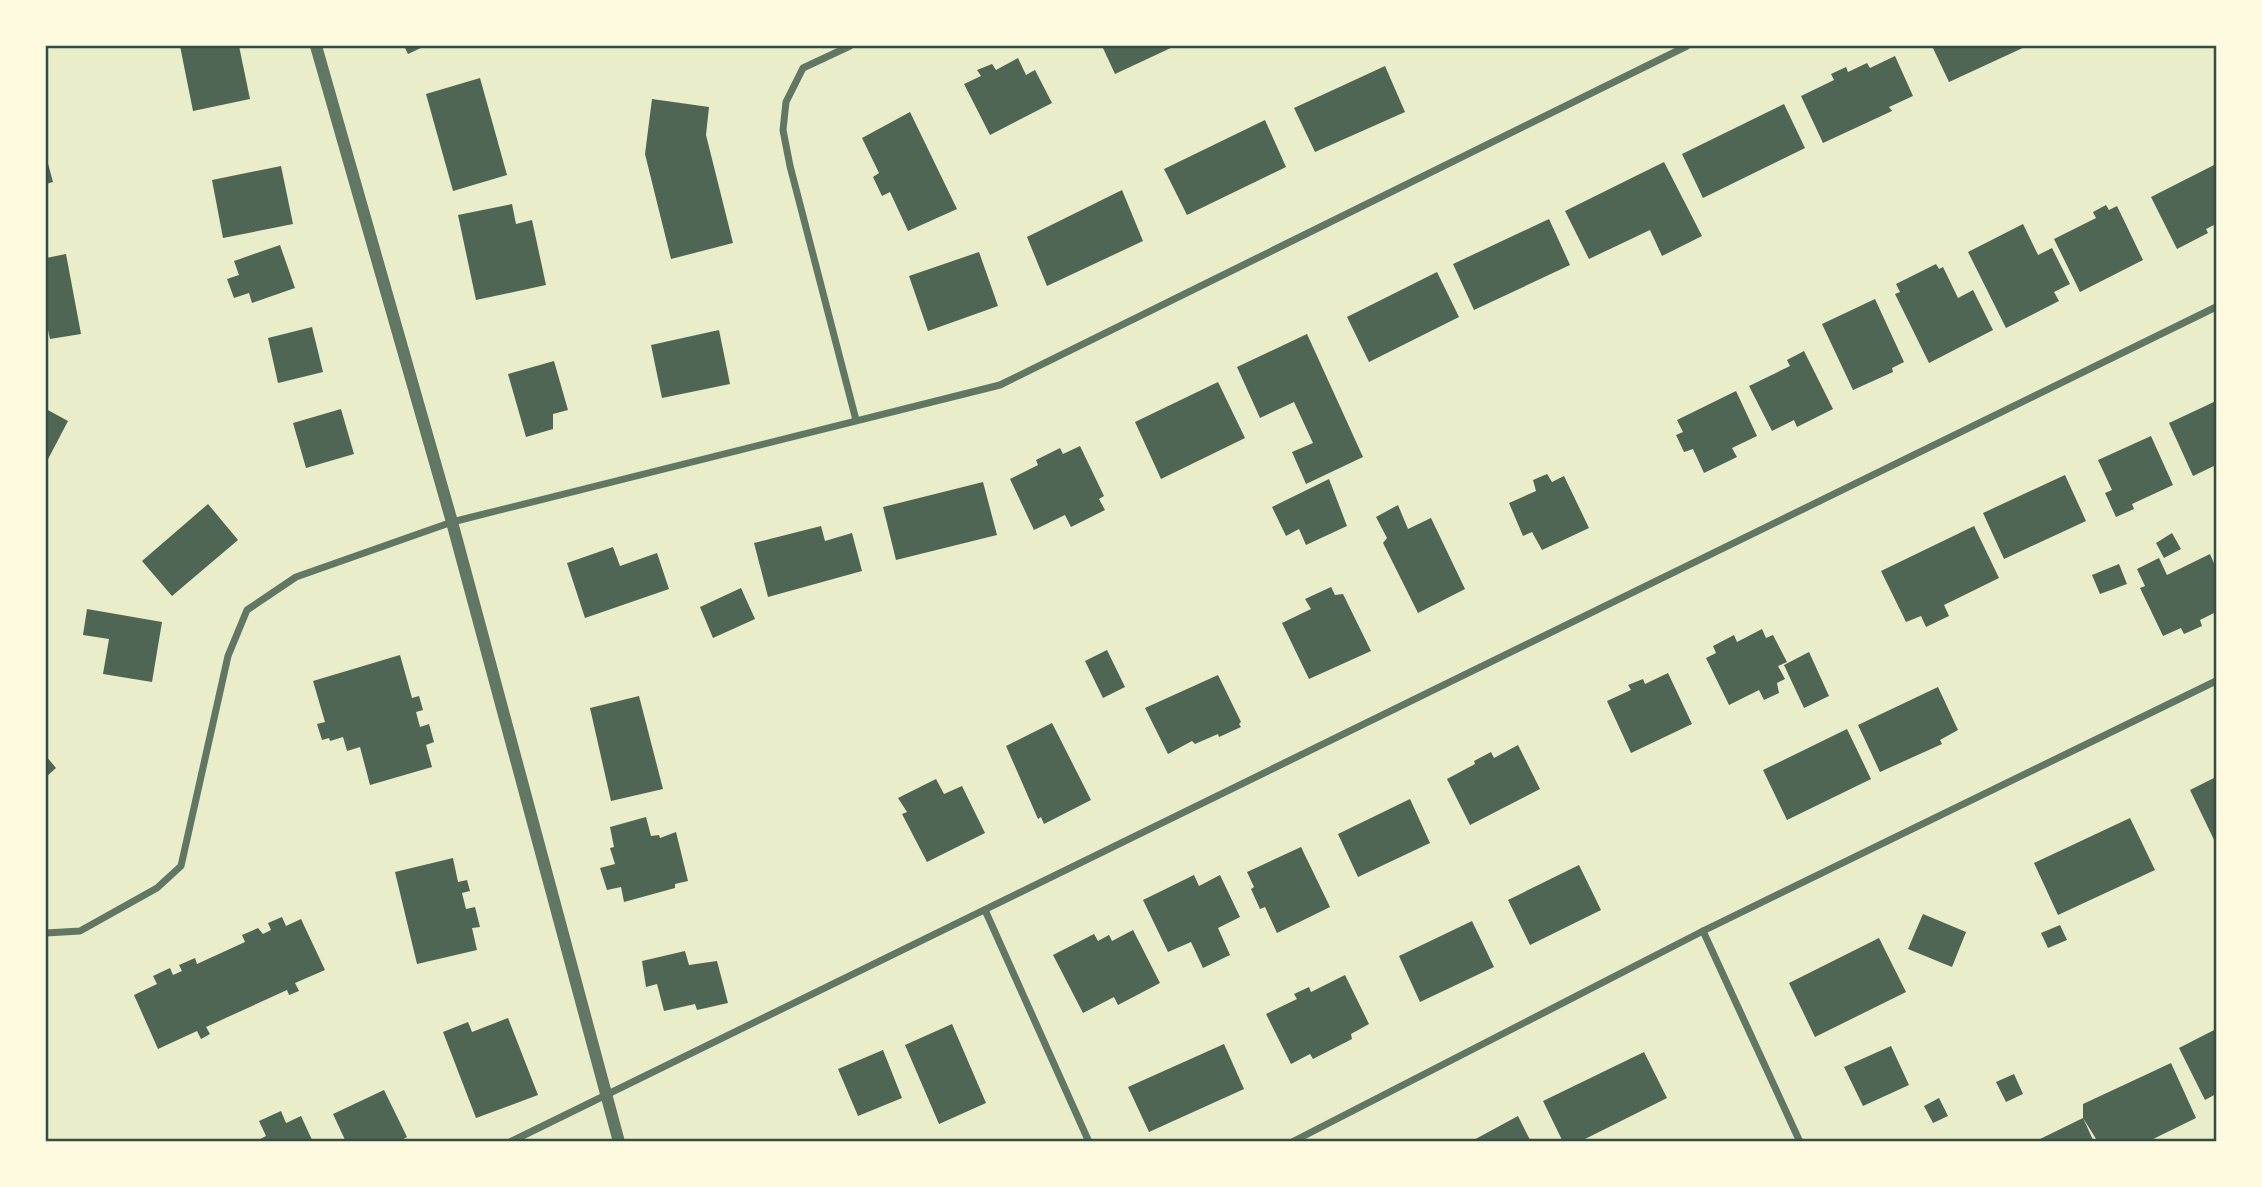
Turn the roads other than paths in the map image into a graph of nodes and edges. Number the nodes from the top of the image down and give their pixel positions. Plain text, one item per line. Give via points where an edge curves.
1 (316, 46) edge
2 (850, 46) edge
3 (1687, 46) edge
4 (2217, 307) edge
5 (856, 420) junction
6 (452, 522) junction
7 (2217, 681) edge
8 (985, 910) junction
9 (1703, 932) junction
10 (46, 933) edge
11 (605, 1095) junction
12 (510, 1142) edge
13 (619, 1142) edge
14 (1089, 1142) edge
15 (1292, 1142) edge
16 (1800, 1142) edge

1 - 6 street
2 - 5 street via 803,68 786,102 783,130
3 - 5 street via 1000,385
4 - 8 street
5 - 6 street
6 - 10 street via 296,577 247,610 228,656 181,866 156,888 80,931
6 - 11 street
7 - 9 street
8 - 11 street
8 - 14 street
9 - 15 street
9 - 16 street
11 - 12 street
11 - 13 street

